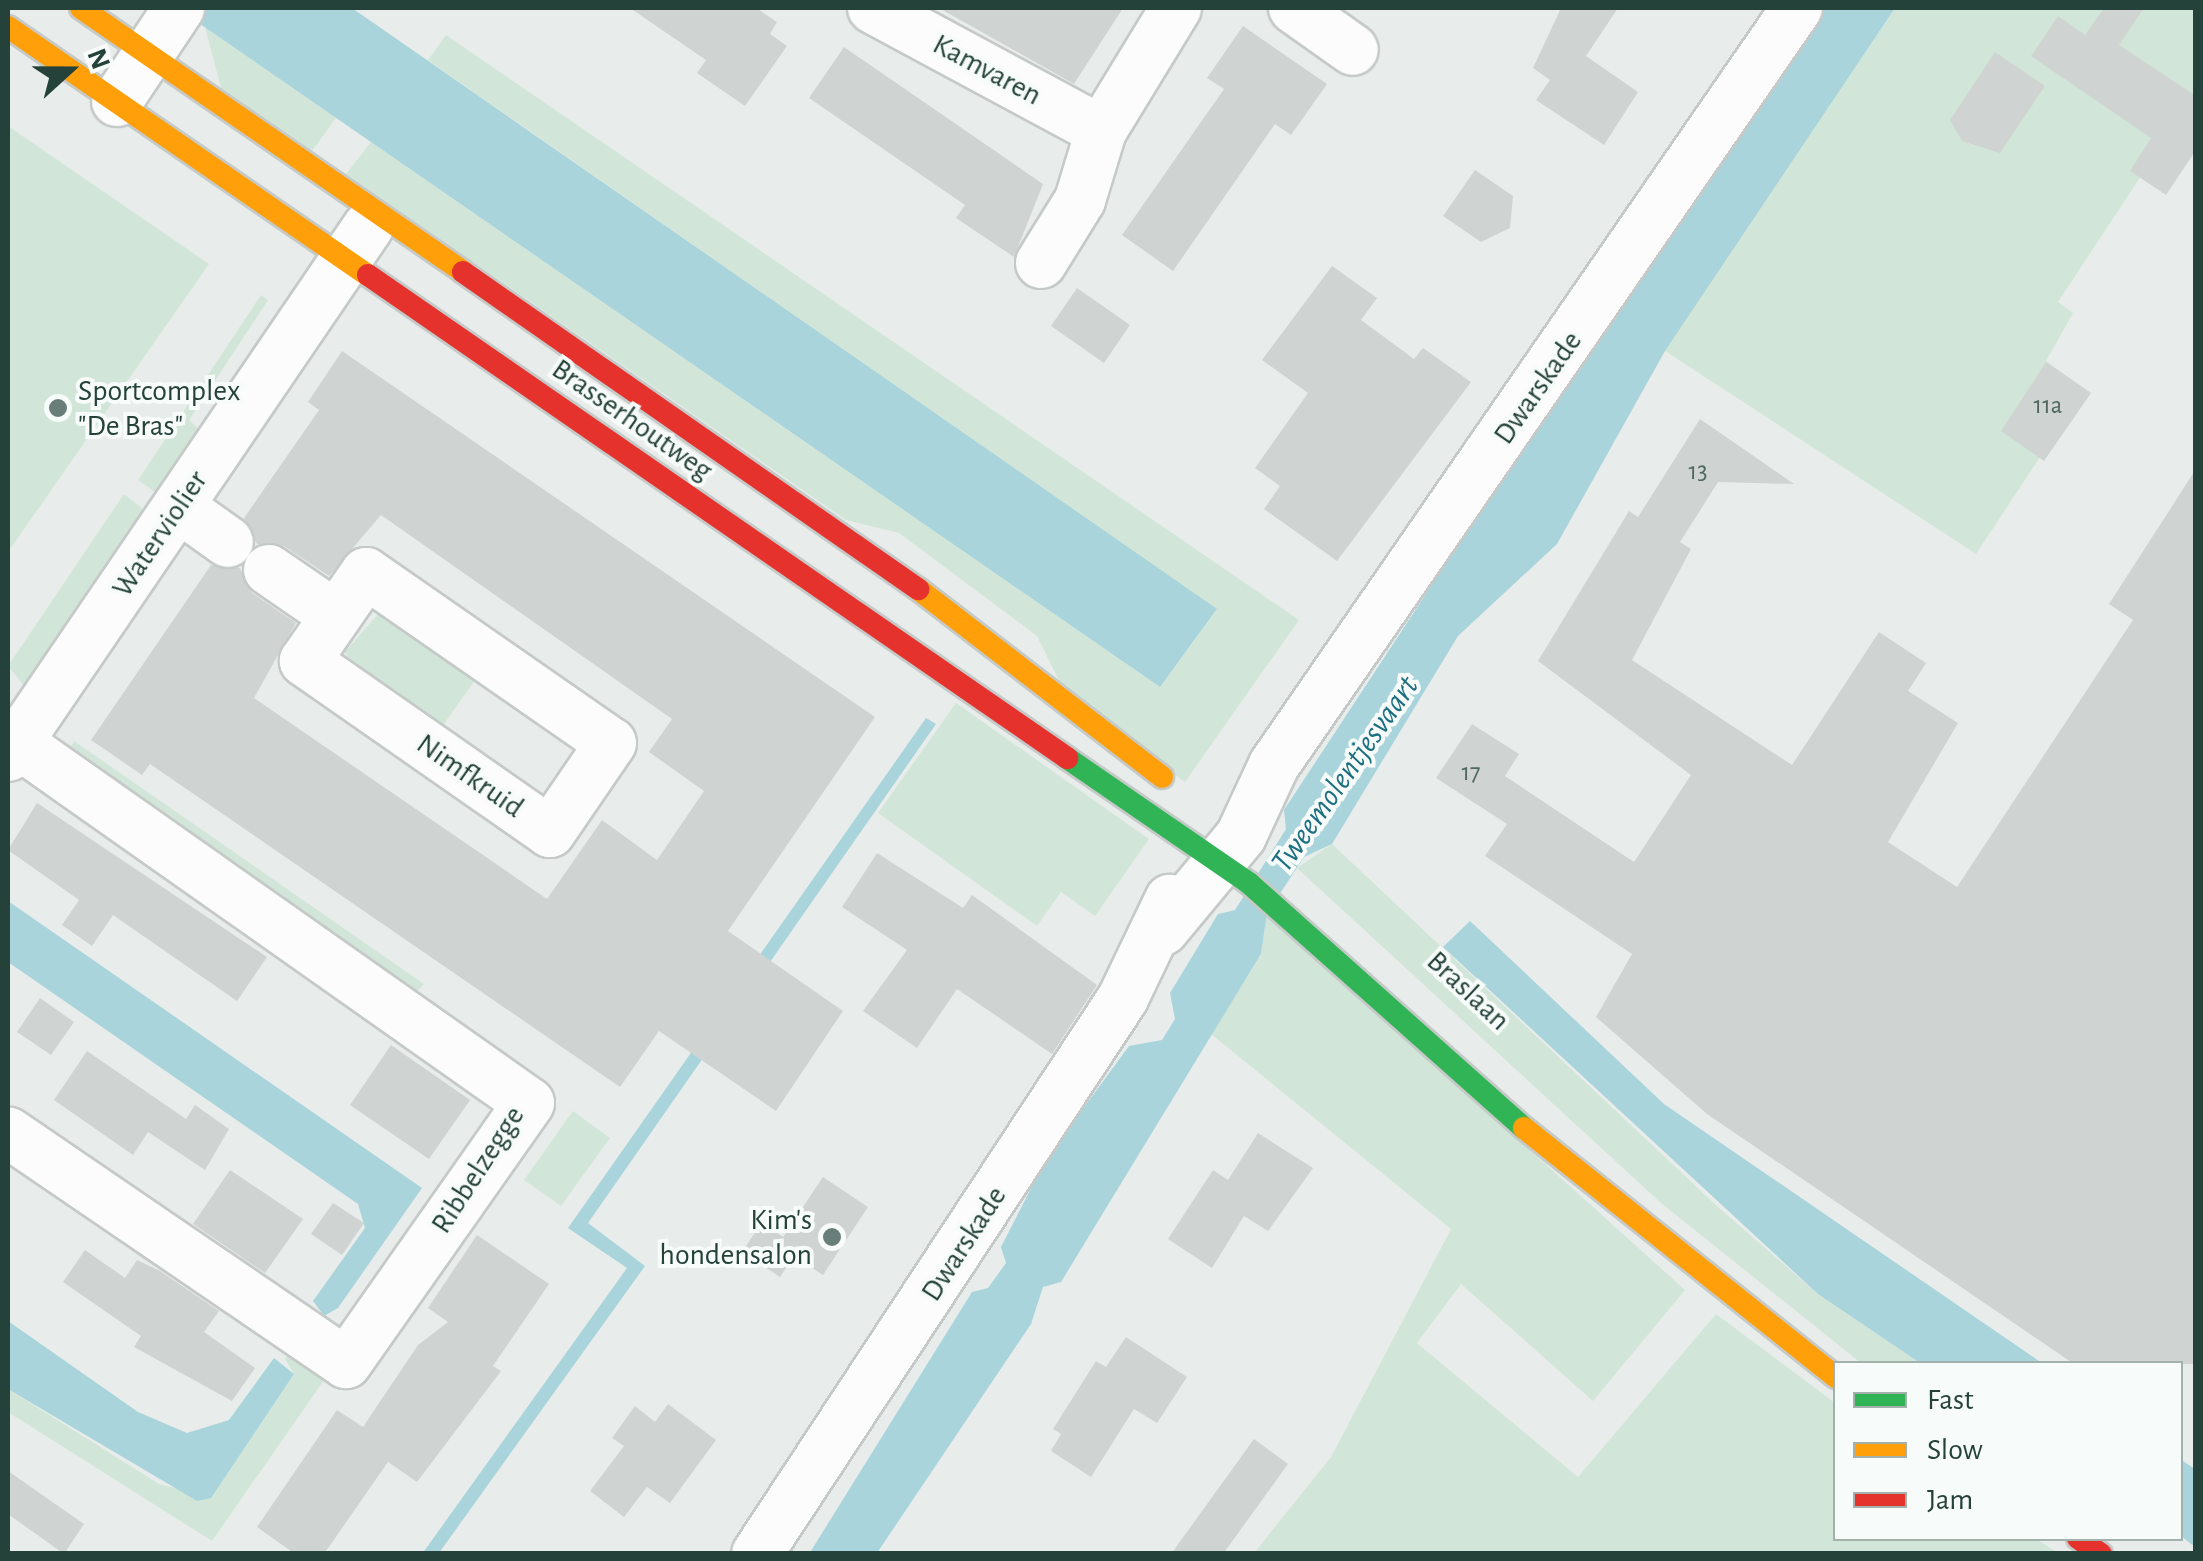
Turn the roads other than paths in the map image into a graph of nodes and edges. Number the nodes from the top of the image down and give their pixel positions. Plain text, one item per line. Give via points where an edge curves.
1 (81, 8) edge
2 (873, 8) edge
3 (1176, 8) edge
4 (1294, 8) edge
5 (1796, 8) edge
6 (8, 27) edge
7 (166, 27) edge
8 (1353, 50) dead end
9 (117, 101) junction
10 (1101, 132) junction
11 (378, 212) junction
12 (346, 258) junction
13 (1042, 263) dead end
14 (179, 507) junction
15 (228, 542) dead end
16 (269, 570) dead end
17 (336, 616) junction
18 (10, 745) edge
19 (1227, 844) junction
20 (8, 1132) edge
21 (1571, 1133) dead end
22 (1634, 1211) junction
23 (1833, 1374) edge
24 (757, 1554) edge

1 - 7 main road, Brasserhoutweg
2 - 10 street, Kamvaren
3 - 10 street
4 - 8 street
5 - 19 street, Dwarskade via 1274,764
6 - 9 main road, Brasserhoutweg
7 - 9 street
7 - 11 main road, Brasserhoutweg
9 - 12 main road, Brasserhoutweg
10 - 13 street via 1080,200
11 - 12 street, Waterviolier
11 - 19 main road, Brasserhoutweg via 882,561
12 - 14 street, Waterviolier
12 - 19 main road, Brasserhoutweg
14 - 15 street
14 - 18 street, Waterviolier
16 - 17 street
17 - 17 street, Nimfkruid via 366,573 612,744 550,832 305,661
18 - 20 street, Ribbelzegge via 529,1103 346,1363
19 - 22 main road, Braslaan via 1276,905 1542,1144
19 - 24 street, Dwarskade via 1173,887 1163,930
21 - 22 main road, Braslaan
22 - 23 main road, Braslaan

